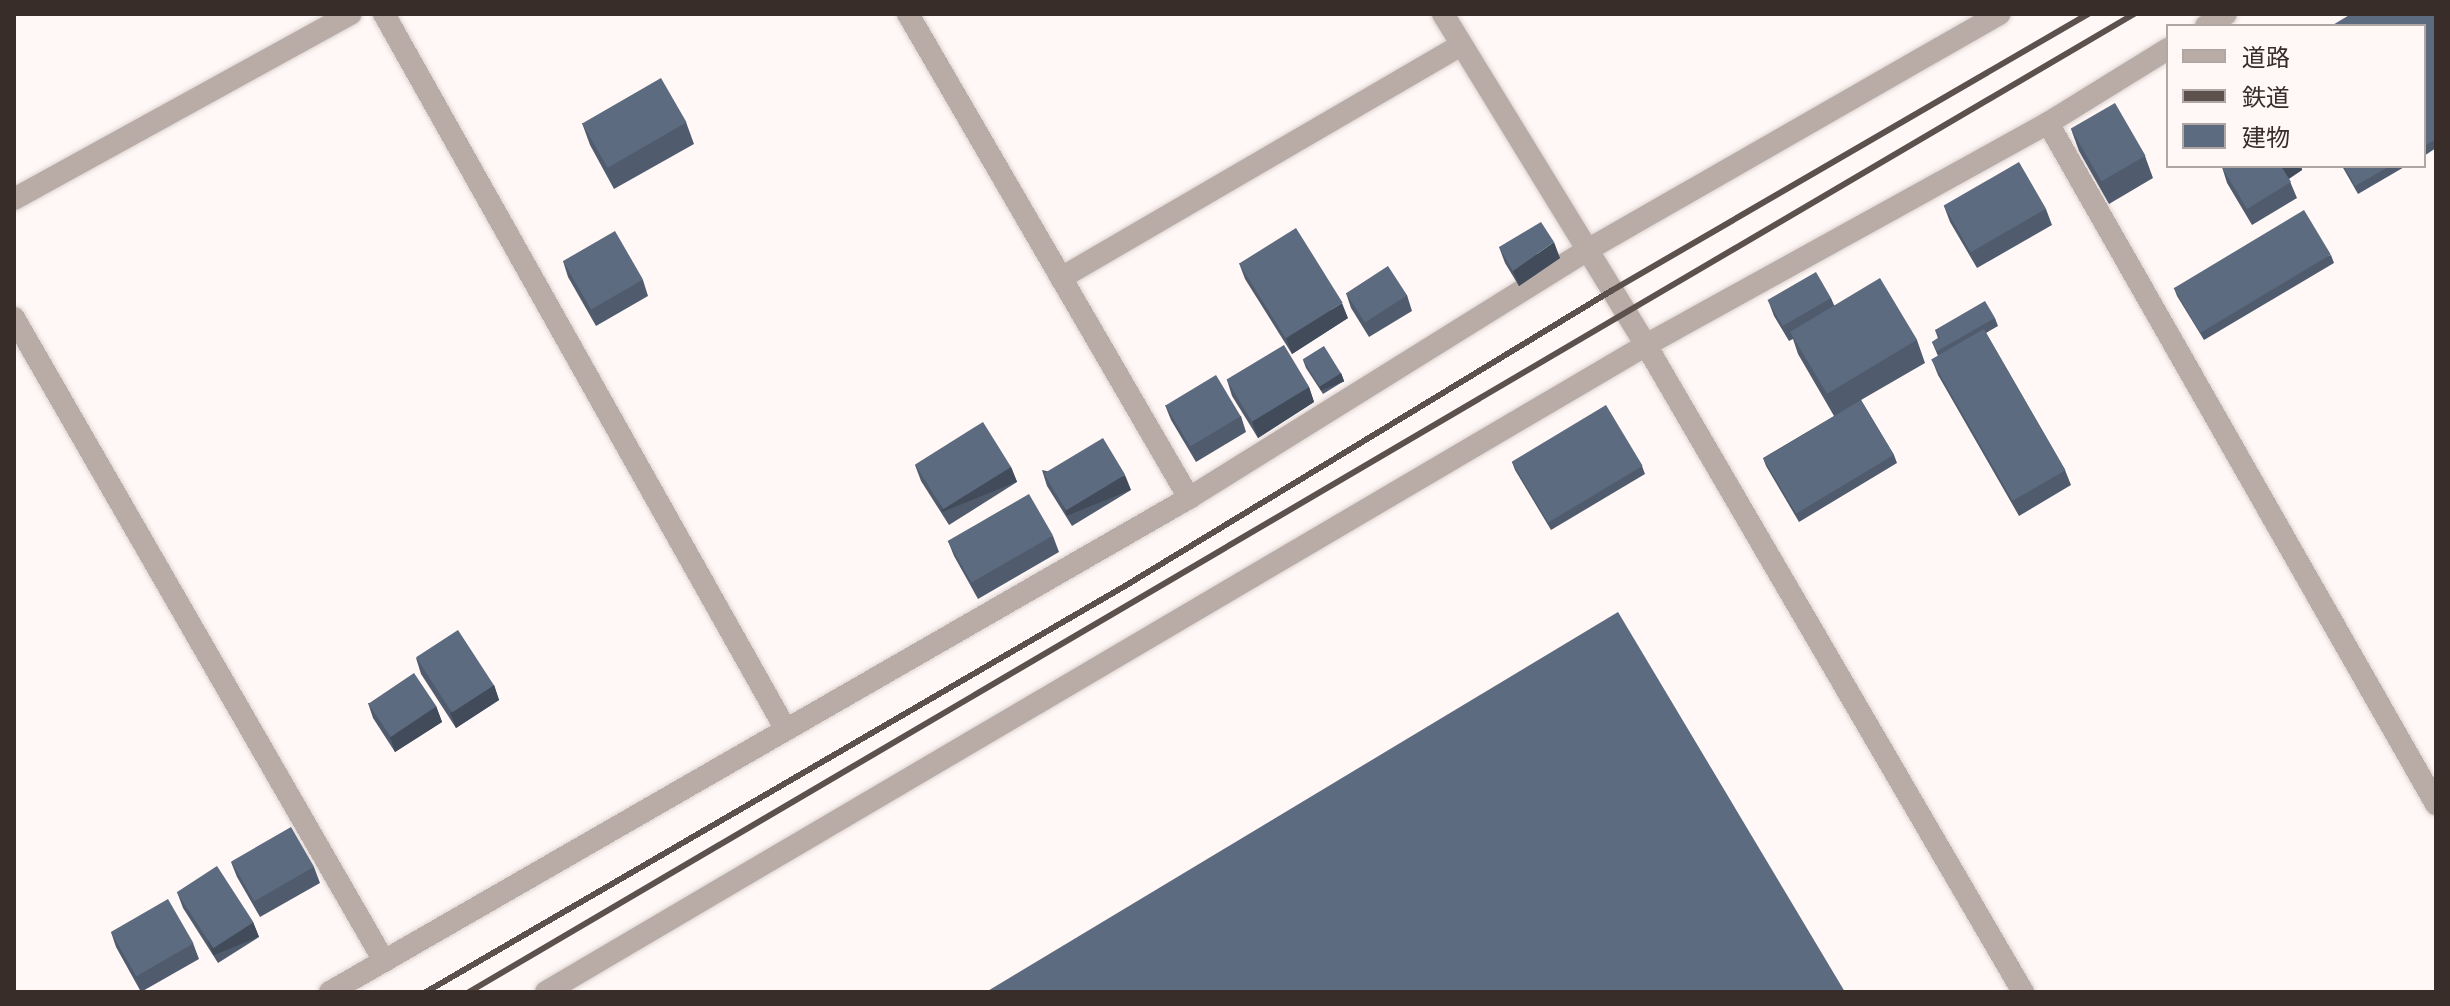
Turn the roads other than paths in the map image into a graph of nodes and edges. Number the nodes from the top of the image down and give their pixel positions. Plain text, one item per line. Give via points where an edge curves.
1 (350, 14) edge
2 (384, 14) edge
3 (908, 14) edge
4 (1443, 14) edge
5 (2000, 14) edge
6 (1461, 45) junction
7 (2166, 50) edge
8 (2048, 123) junction
9 (14, 199) edge
10 (1589, 249) junction
11 (1061, 278) junction
12 (14, 318) edge
13 (1646, 345) junction
14 (1189, 498) junction
15 (785, 728) junction
16 (2436, 804) edge
17 (384, 961) junction
18 (330, 992) edge
19 (546, 992) edge
20 (2023, 992) edge

1 - 9 street
2 - 15 street
3 - 11 street
4 - 6 street
5 - 10 street
6 - 10 street
6 - 11 street
7 - 8 street
8 - 13 street
8 - 16 street
10 - 13 street
10 - 14 street
11 - 14 street
12 - 17 street
13 - 19 street
13 - 20 street
14 - 15 street
15 - 17 street
17 - 18 street

